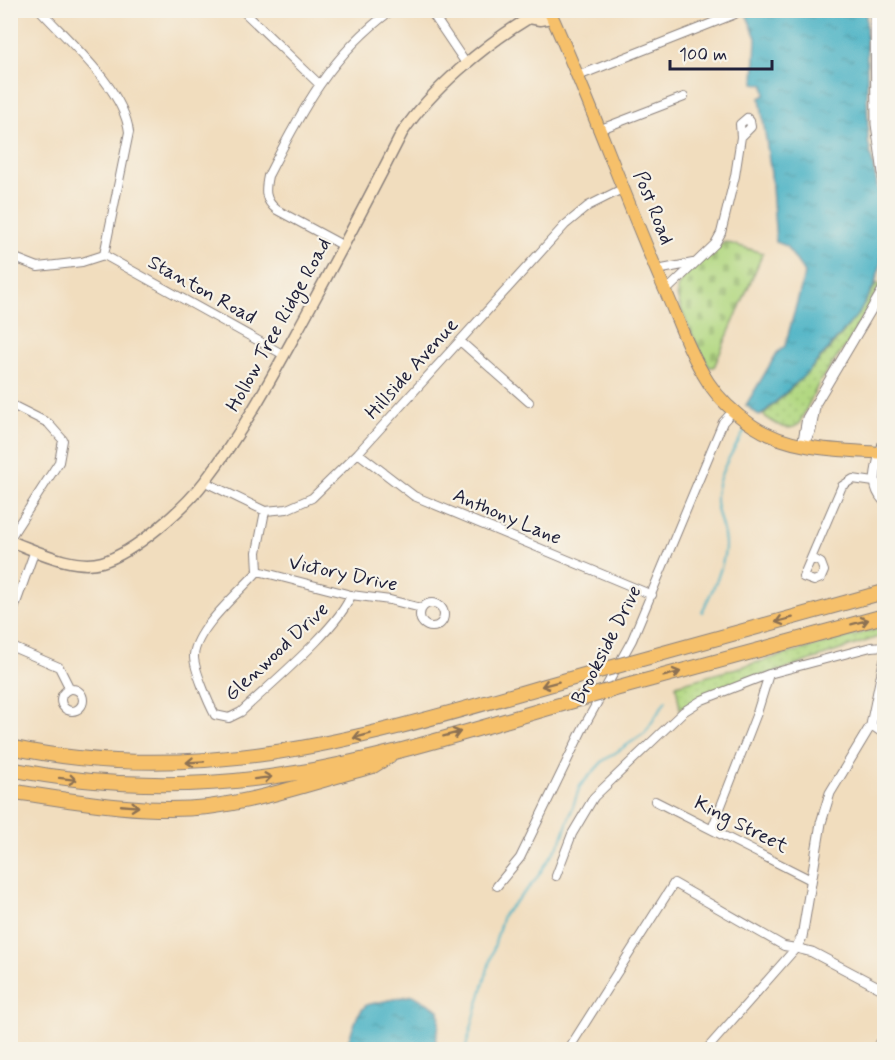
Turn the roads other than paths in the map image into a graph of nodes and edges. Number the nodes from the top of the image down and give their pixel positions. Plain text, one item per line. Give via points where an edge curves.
1 (40, 10) edge
2 (242, 10) edge
3 (392, 10) edge
4 (430, 10) edge
5 (875, 10) edge
6 (532, 14) edge
7 (551, 14) edge
8 (735, 14) dead end
9 (467, 65) junction
10 (579, 76) junction
11 (318, 83) junction
12 (684, 97) dead end
13 (880, 107) edge
14 (601, 129) junction
15 (741, 137) dead end
16 (885, 180) edge
17 (624, 188) junction
18 (344, 246) junction
19 (104, 255) junction
20 (10, 256) edge
21 (694, 263) junction
22 (657, 270) junction
23 (885, 288) edge
24 (666, 291) junction
25 (460, 341) junction
26 (284, 355) junction
27 (529, 402) dead end
28 (10, 404) edge
29 (735, 413) junction
30 (885, 437) edge
31 (802, 446) junction
32 (358, 453) junction
33 (882, 453) edge
34 (205, 482) junction
35 (874, 482) junction
36 (885, 501) edge
37 (265, 511) junction
38 (10, 539) edge
39 (34, 550) junction
40 (812, 558) dead end
41 (258, 571) junction
42 (883, 593) edge
43 (351, 595) junction
44 (652, 595) junction
45 (421, 608) dead end
46 (883, 616) edge
47 (10, 620) edge
48 (10, 646) edge
49 (885, 646) edge
50 (885, 662) edge
51 (769, 674) junction
52 (70, 689) dead end
53 (871, 726) junction
54 (885, 734) edge
55 (10, 747) edge
56 (404, 748) junction
57 (10, 769) edge
58 (10, 791) edge
59 (655, 801) dead end
60 (712, 829) junction
61 (556, 876) dead end
62 (811, 880) junction
63 (497, 886) dead end
64 (796, 948) junction
65 (885, 990) edge
66 (885, 1037) edge
67 (568, 1050) edge
68 (706, 1050) edge
69 (875, 1050) edge

1 - 19 street via 114,94 128,124
2 - 11 street
3 - 11 street
4 - 9 street
5 - 13 street
6 - 7 main road, Hollow Tree Ridge Road via 540,20
6 - 9 main road, Hollow Tree Ridge Road
7 - 10 main road, Post Road
8 - 10 street
9 - 18 main road, Hollow Tree Ridge Road via 408,123
10 - 14 main road, Post Road
11 - 18 street via 268,176 265,194 284,215
12 - 14 street
13 - 16 street via 877,137
14 - 17 main road, Post Road
15 - 21 street via 721,233
17 - 22 main road, Post Road
17 - 25 street, Hillside Avenue via 588,206 565,225
18 - 26 main road, Hollow Tree Ridge Road
19 - 20 street via 38,267
19 - 26 street, Stanton Road
21 - 22 street
21 - 24 street
22 - 24 main road, Post Road
23 - 31 street via 807,418
24 - 29 main road, Post Road via 699,367
25 - 27 street
25 - 32 street, Hillside Avenue
26 - 34 main road, Hollow Tree Ridge Road
28 - 38 street via 48,423 63,440 59,462
29 - 31 main road, Post Road via 755,427
29 - 44 street, Brookside Drive via 723,422
30 - 33 street
31 - 33 main road, Post Road
32 - 37 street, Hillside Avenue via 312,498 287,509
32 - 44 street, Anthony Lane via 414,496
33 - 35 street
34 - 37 street
34 - 39 main road, Hollow Tree Ridge Road via 159,526 124,552 102,562 85,564
35 - 36 street
35 - 40 street via 853,479 843,483
37 - 41 street via 257,552
38 - 39 main road, Hollow Tree Ridge Road
39 - 47 street
41 - 43 street, Victory Drive
41 - 43 street, Glenwood Drive via 199,640 194,657 215,715 229,718 240,712 331,626
42 -> 55 highway, bridge via 360,737 263,756 140,762
43 - 45 street, Victory Drive
44 - 63 street, Brookside Drive via 520,858
56 -> 46 highway, bridge
48 - 52 street via 59,667
49 - 51 street
50 - 53 street
51 - 60 street via 758,713
51 - 61 street via 683,711 594,797 572,834
53 - 54 street
53 - 62 street via 830,794
57 -> 56 highway via 122,784 213,783 304,772
58 -> 56 highway via 72,801 161,808 207,807 373,766
59 - 60 street, King Street
60 - 62 street, King Street
62 - 64 street via 802,937
64 - 65 street via 812,952
64 - 67 street via 784,946 674,883
64 - 68 street
66 - 69 street

